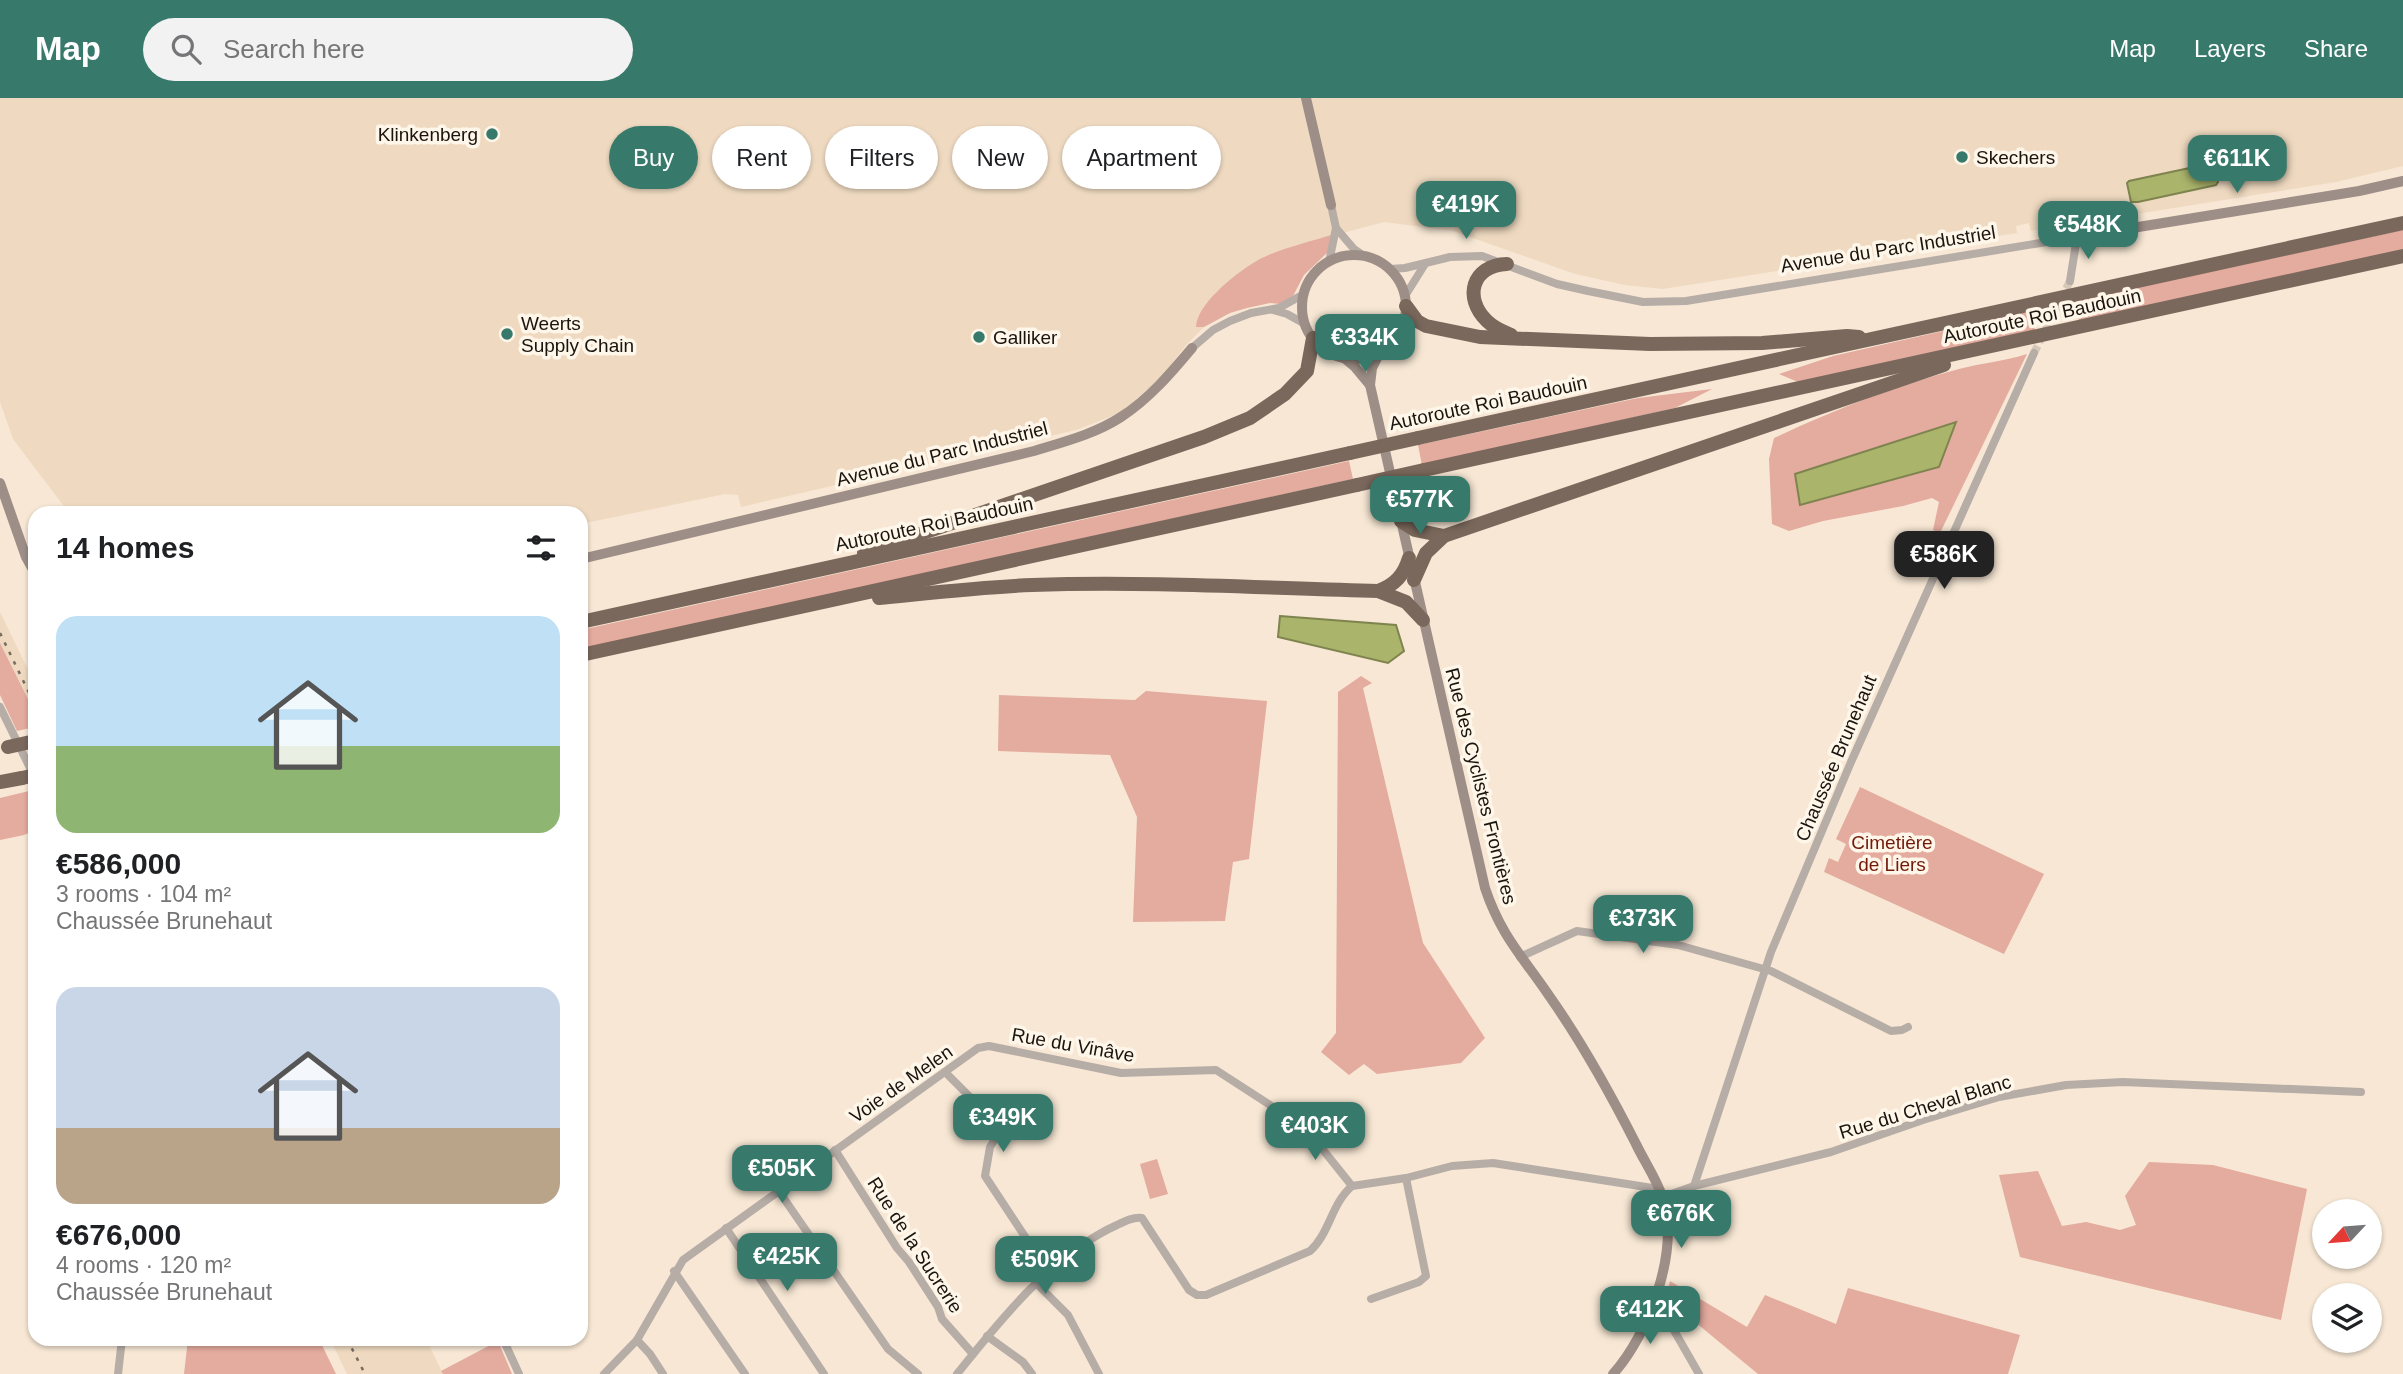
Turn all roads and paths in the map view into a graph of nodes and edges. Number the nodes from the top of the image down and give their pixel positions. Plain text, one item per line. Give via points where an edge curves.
1 (1306, 98) edge
2 (2403, 181) edge
3 (1331, 205) joint
4 (2403, 223) edge
5 (1336, 228) junction
6 (2077, 237) junction
7 (1364, 256) junction
8 (2403, 256) edge
9 (1329, 262) junction
10 (1425, 264) junction
11 (1507, 264) junction
12 (1390, 269) junction
13 (2070, 281) tunnel mouth
14 (1304, 294) junction
15 (1406, 301) junction
16 (1273, 310) junction
17 (1305, 324) junction
18 (1313, 338) junction
19 (1518, 339) junction
20 (1874, 339) junction
21 (1192, 348) joint
22 (1970, 351) junction
23 (1380, 352) junction
24 (2035, 353) tunnel mouth
25 (1344, 358) junction
26 (1370, 385) junction
27 (0, 483) edge
28 (1401, 521) junction
29 (1444, 536) junction
30 (588, 557) edge
31 (1409, 558) junction
32 (28, 561) edge
33 (848, 563) junction
34 (1414, 580) junction
35 (1378, 591) junction
36 (846, 598) junction
37 (588, 620) edge
38 (1423, 620) junction
39 (588, 653) edge
40 (0, 707) edge
41 (28, 743) edge
42 (4, 748) edge
43 (28, 766) edge
44 (28, 777) edge
45 (0, 782) edge
46 (1520, 957) junction
47 (1765, 970) junction
48 (1908, 1027) dead end
49 (978, 1048) joint
50 (945, 1072) junction
51 (2361, 1093) dead end
52 (835, 1150) junction
53 (1406, 1178) junction
54 (1352, 1186) junction
55 (1693, 1186) junction
56 (778, 1190) junction
57 (1661, 1193) junction
58 (726, 1228) junction
59 (674, 1271) junction
60 (1049, 1273) junction
61 (1037, 1284) junction
62 (1371, 1299) dead end
63 (1656, 1299) junction
64 (987, 1336) junction
65 (637, 1340) junction
66 (121, 1346) edge
67 (506, 1346) edge
68 (973, 1354) junction
69 (118, 1374) edge
70 (519, 1374) edge
71 (604, 1374) edge
72 (663, 1374) edge
73 (745, 1374) edge
74 (824, 1374) edge
75 (918, 1374) edge
76 (957, 1374) edge
77 (1032, 1374) edge
78 (1099, 1374) edge
79 (1613, 1374) edge
80 (1699, 1374) edge

1 - 3 street
2 - 6 street, Avenue du Parc Industriel
3 - 5 street
4 - 20 highway, Autoroute Roi Baudouin
5 - 7 street
5 - 9 street
6 - 11 street, Avenue du Parc Industriel via 1664,302 1556,284
6 - 13 street
7 - 9 street via 1349,255
7 - 12 street
8 - 22 highway, Autoroute Roi Baudouin
9 - 14 street via 1314,275
10 - 11 street, Avenue du Parc Industriel via 1474,255
10 - 12 street, Avenue du Parc Industriel
10 - 15 street
11 - 19 highway via 1480,273 1474,297 1487,321
12 - 15 street
14 - 16 street, Avenue du Parc Industriel
14 - 17 street
15 - 19 highway via 1417,321 1432,328
15 - 23 street via 1400,333
16 - 17 street
16 - 21 street, Avenue du Parc Industriel via 1230,321
17 - 18 street
18 - 25 street via 1326,351
18 - 33 highway via 1307,371 1286,394 1250,418 869,549
19 - 20 highway via 1673,344 1847,336
20 - 33 highway, Autoroute Roi Baudouin, bridge
21 - 30 street, Avenue du Parc Industriel via 1144,400 1084,435 1034,451
22 - 29 highway via 1940,367
22 - 36 highway, Autoroute Roi Baudouin, bridge
23 - 25 street
23 - 26 street, Rue des Cyclistes Frontières
24 - 47 street, Chaussée Brunehaut via 1851,762
25 - 26 street
26 - 28 street, Rue des Cyclistes Frontières
27 - 32 street
28 - 29 highway via 1415,530
28 - 31 street, Rue des Cyclistes Frontières
29 - 34 highway via 1426,553
31 - 34 street, Rue des Cyclistes Frontières
31 - 35 highway via 1399,579
33 - 37 highway, Autoroute Roi Baudouin
34 - 38 street, Rue des Cyclistes Frontières
35 - 36 highway via 1034,585
35 - 38 highway via 1406,602
36 - 39 highway, Autoroute Roi Baudouin
38 - 46 street, Rue des Cyclistes Frontières via 1485,888 1500,927
40 - 43 street
41 - 42 highway, bridge
44 - 45 highway
46 - 47 street via 1577,931 1678,945
46 - 57 street, Rue des Cyclistes Frontières via 1589,1055
47 - 48 street via 1891,1031
47 - 55 street, Chaussée Brunehaut
49 - 50 street, Voie de Melen
49 - 54 street, Rue du Vinâve via 989,1046 1121,1073 1216,1070 1291,1120 1320,1146
50 - 52 street, Voie de Melen
50 - 60 street via 972,1099 992,1102 1000,1109 1003,1126 990,1147 985,1175
51 - 55 street, Rue du Cheval Blanc via 2123,1082 2066,1085 1999,1097 1831,1152
52 - 56 street, Voie de Melen
52 - 68 street, Rue de la Sucrerie via 942,1319
53 - 54 street
53 - 57 street via 1493,1163
53 - 62 street via 1426,1276
54 - 60 street via 1338,1199 1320,1240 1310,1251 1202,1296 1189,1290 1148,1225 1138,1217 1087,1240
55 - 57 street, Rue du Cheval Blanc
56 - 58 street, Voie de Melen
56 - 75 street via 888,1349
57 - 63 street via 1667,1225 1664,1269
58 - 59 street, Voie de Melen via 683,1259
58 - 74 street
59 - 65 street, Voie de Melen
59 - 73 street
60 - 61 street
61 - 64 street
61 - 78 street via 1068,1315
63 - 79 street
63 - 80 street
64 - 68 street
64 - 77 street
65 - 71 street, Voie de Melen
65 - 72 street
66 - 69 street
67 - 70 street
68 - 76 street

